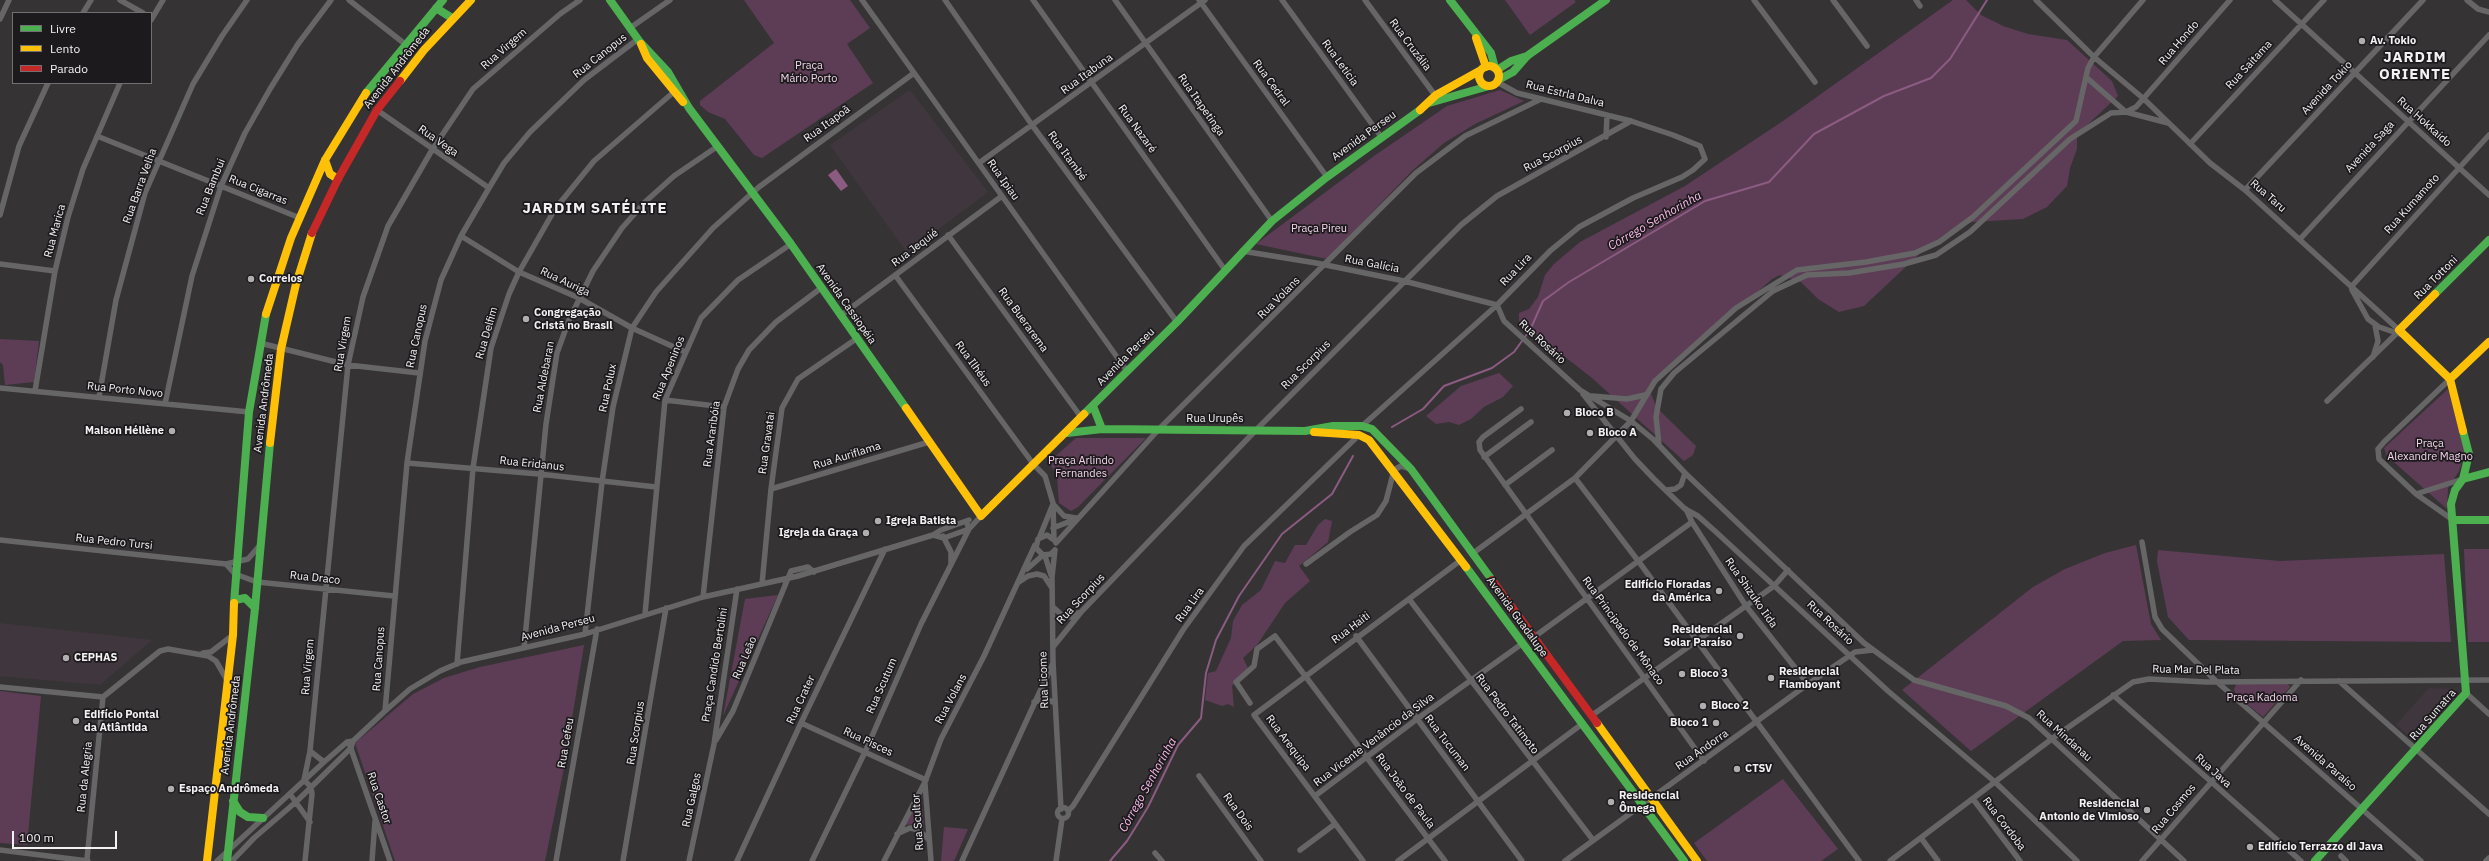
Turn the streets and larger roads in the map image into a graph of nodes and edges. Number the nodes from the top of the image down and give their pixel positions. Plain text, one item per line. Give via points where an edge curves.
1 (9, 0) edge
2 (91, 0) edge
3 (120, 0) edge
4 (163, 0) edge
5 (247, 0) edge
6 (331, 0) edge
7 (349, 0) edge
8 (443, 0) edge
9 (471, 0) edge
10 (580, 0) edge
11 (610, 0) edge
12 (670, 0) edge
13 (862, 0) edge
14 (945, 0) edge
15 (1033, 0) edge
16 (1115, 0) edge
17 (1282, 0) edge
18 (1365, 0) edge
19 (1450, 0) edge
20 (1606, 0) edge
21 (1754, 0) edge
22 (1833, 0) edge
23 (1916, 0) edge
24 (2036, 0) edge
25 (2143, 0) edge
26 (2230, 0) edge
27 (2275, 0) edge
28 (2324, 0) edge
29 (2423, 0) edge
30 (2467, 0) edge
31 (1202, 1) edge
32 (1920, 6) dead end
33 (436, 8) junction
34 (84, 12) edge
35 (141, 12) edge
36 (2489, 12) edge
37 (152, 16) edge
38 (452, 18) junction
39 (0, 19) edge
40 (2301, 23) junction
41 (630, 28) junction
42 (1472, 30) junction
43 (2489, 35) edge
44 (639, 40) junction
45 (1145, 43) junction
46 (405, 44) junction
47 (1867, 46) dead end
48 (1527, 56) junction
49 (2094, 57) junction
50 (1484, 68) junction
51 (1496, 69) junction
52 (914, 73) junction
53 (2355, 73) junction
54 (2087, 78) junction
55 (1814, 82) dead end
56 (1092, 83) junction
57 (1495, 83) junction
58 (48, 84) edge
59 (120, 84) edge
60 (676, 91) junction
61 (1437, 98) junction
62 (1541, 99) junction
63 (2144, 99) junction
64 (376, 110) junction
65 (2126, 112) junction
66 (1607, 115) junction
67 (1631, 121) junction
68 (2408, 121) junction
69 (2168, 124) junction
70 (1032, 125) junction
71 (2489, 135) edge
72 (97, 136) junction
73 (1606, 137) junction
74 (1382, 138) junction
75 (2190, 144) junction
76 (718, 146) junction
77 (432, 150) junction
78 (1705, 159) joint
79 (325, 160) junction
80 (158, 161) junction
81 (979, 162) junction
82 (2458, 167) junction
83 (1327, 177) junction
84 (338, 179) junction
85 (221, 186) junction
86 (489, 188) junction
87 (2246, 190) junction
88 (753, 192) junction
89 (2489, 195) edge
90 (1002, 196) junction
91 (1, 204) edge
92 (0, 214) edge
93 (300, 218) junction
94 (1272, 221) junction
95 (948, 235) junction
96 (461, 236) junction
97 (2300, 239) junction
98 (2489, 240) edge
99 (791, 244) junction
100 (1242, 251) junction
101 (0, 264) edge
102 (1326, 265) junction
103 (1225, 270) junction
104 (54, 271) junction
105 (519, 272) junction
106 (895, 275) junction
107 (1404, 280) junction
108 (2351, 287) junction
109 (821, 288) junction
110 (579, 298) junction
111 (1497, 304) junction
112 (2375, 308) junction
113 (2365, 314) junction
114 (840, 316) junction
115 (1177, 322) junction
116 (2375, 324) junction
117 (632, 328) junction
118 (2400, 333) junction
119 (856, 339) junction
120 (2489, 342) edge
121 (260, 343) junction
122 (281, 348) junction
123 (685, 352) junction
124 (2372, 359) junction
125 (348, 365) junction
126 (1128, 371) junction
127 (419, 373) junction
128 (2450, 379) junction
129 (0, 388) edge
130 (1580, 390) junction
131 (35, 391) junction
132 (1588, 395) junction
133 (1645, 395) junction
134 (99, 398) junction
135 (665, 400) junction
136 (2328, 401) dead end
137 (165, 404) junction
138 (1093, 406) junction
139 (724, 407) junction
140 (1521, 408) dead end
141 (249, 412) junction
142 (1081, 417) junction
143 (1630, 421) junction
144 (1532, 422) dead end
145 (1362, 426) junction
146 (1102, 429) junction
147 (1159, 430) junction
148 (1256, 430) junction
149 (1306, 431) junction
150 (1067, 433) junction
151 (1359, 435) junction
152 (1616, 436) junction
153 (929, 442) junction
154 (1659, 445) junction
155 (1552, 450) dead end
156 (1484, 457) junction
157 (407, 463) junction
158 (1034, 465) junction
159 (473, 468) junction
160 (1412, 469) junction
161 (1394, 470) junction
162 (2489, 472) edge
163 (1685, 473) junction
164 (540, 474) junction
165 (1575, 478) junction
166 (2463, 479) junction
167 (602, 482) junction
168 (1505, 485) junction
169 (656, 487) junction
170 (771, 489) junction
171 (1667, 490) junction
172 (2416, 494) junction
173 (1053, 503) junction
174 (1685, 509) junction
175 (1526, 514) junction
176 (978, 518) junction
177 (1077, 518) junction
178 (966, 520) junction
179 (2453, 520) junction
180 (2489, 520) edge
181 (1692, 522) junction
182 (1054, 526) junction
183 (970, 529) junction
184 (941, 530) junction
185 (933, 535) junction
186 (1047, 535) junction
187 (1040, 536) junction
188 (944, 538) junction
189 (0, 540) edge
190 (1055, 541) junction
191 (2142, 542) dead end
192 (262, 543) junction
193 (1035, 545) junction
194 (885, 549) junction
195 (1055, 550) junction
196 (1472, 554) junction
197 (1044, 555) junction
198 (1461, 560) junction
199 (236, 562) junction
200 (1639, 562) junction
201 (952, 563) junction
202 (226, 564) junction
203 (1306, 564) dead end
204 (1788, 570) junction
205 (1024, 572) junction
206 (235, 574) junction
207 (1052, 577) junction
208 (790, 578) junction
209 (257, 582) junction
210 (762, 584) junction
211 (1018, 584) junction
212 (1774, 586) junction
213 (1052, 588) junction
214 (326, 589) junction
215 (737, 589) junction
216 (394, 596) junction
217 (703, 597) junction
218 (1587, 597) junction
219 (1409, 598) junction
220 (235, 600) junction
221 (1746, 606) junction
222 (1053, 607) junction
223 (255, 608) junction
224 (666, 608) junction
225 (1082, 610) junction
226 (645, 614) junction
227 (597, 629) junction
228 (585, 634) junction
229 (233, 635) junction
230 (1356, 636) junction
231 (1534, 637) junction
232 (1696, 641) junction
233 (1523, 643) junction
234 (1053, 647) junction
235 (524, 648) junction
236 (1873, 650) junction
237 (201, 653) junction
238 (1850, 655) junction
239 (1053, 662) junction
240 (457, 664) junction
241 (1305, 676) junction
242 (1645, 678) junction
243 (227, 680) junction
244 (2301, 680) junction
245 (2464, 680) junction
246 (2489, 680) edge
247 (2216, 681) junction
248 (2339, 681) junction
249 (1470, 682) junction
250 (1808, 684) junction
251 (0, 687) edge
252 (2466, 693) junction
253 (2113, 695) junction
254 (103, 697) junction
255 (1034, 702) junction
256 (1055, 703) junction
257 (1250, 703) dead end
258 (385, 711) junction
259 (2489, 714) edge
260 (1254, 715) joint
261 (1591, 716) junction
262 (1417, 719) junction
263 (2264, 722) junction
264 (801, 723) junction
265 (1582, 724) junction
266 (1756, 724) junction
267 (2053, 738) junction
268 (350, 742) junction
269 (714, 744) junction
270 (351, 748) junction
271 (2417, 749) junction
272 (310, 751) junction
273 (864, 752) junction
274 (1366, 757) junction
275 (1704, 761) junction
276 (324, 762) junction
277 (1532, 763) junction
278 (1199, 776) dead end
279 (304, 780) junction
280 (926, 781) junction
281 (2210, 781) junction
282 (1995, 782) junction
283 (311, 787) junction
284 (290, 794) junction
285 (1315, 796) junction
286 (1650, 798) junction
287 (1973, 799) junction
288 (233, 801) junction
289 (297, 801) junction
290 (1478, 802) junction
291 (1642, 804) junction
292 (2362, 808) junction
293 (1061, 809) junction
294 (1068, 811) junction
295 (2489, 814) edge
296 (263, 818) junction
297 (375, 818) junction
298 (1062, 819) junction
299 (310, 822) junction
300 (1335, 824) junction
301 (897, 834) junction
302 (1921, 838) junction
303 (1429, 839) junction
304 (929, 840) junction
305 (1593, 840) junction
306 (2160, 840) junction
307 (0, 850) edge
308 (1300, 850) dead end
309 (228, 851) junction
310 (1155, 853) dead end
311 (2341, 856) dead end
312 (2489, 858) edge
313 (88, 860) edge
314 (206, 861) edge
315 (217, 861) edge
316 (227, 861) edge
317 (232, 861) edge
318 (305, 861) edge
319 (372, 861) edge
320 (390, 861) edge
321 (556, 861) edge
322 (622, 861) edge
323 (689, 861) edge
324 (738, 861) edge
325 (812, 861) edge
326 (884, 861) edge
327 (931, 861) edge
328 (962, 861) edge
329 (1056, 861) edge
330 (1162, 861) edge
331 (1261, 861) edge
332 (1363, 861) edge
333 (1398, 861) edge
334 (1445, 861) edge
335 (1522, 861) edge
336 (1565, 861) edge
337 (1684, 861) edge
338 (1697, 861) edge
339 (1859, 861) edge
340 (1890, 861) edge
341 (1938, 861) edge
342 (2020, 861) edge
343 (2077, 861) edge
344 (2142, 861) edge
345 (2184, 861) edge
346 (2300, 861) edge
347 (2315, 861) edge
348 (2346, 861) edge
349 (2421, 861) edge
350 (2486, 861) edge

1 - 39 street
2 - 34 street
3 - 35 street
4 - 37 street
5 - 80 street, Rua Barra Velha via 193,84
6 - 85 street, Rua Bambui via 298,44 270,89 245,133
7 - 46 street
8 - 33 street, Avenida Andrômeda
9 - 38 street, Avenida Andrômeda
10 - 77 street, Rua Virgem via 560,14 473,89
11 - 41 street, Avenida Cassiopéia
12 - 41 street
13 - 52 street, Rua Ipiau
14 - 70 street, Rua Itambé
15 - 56 street, Rua Nazaré
16 - 45 street, Rua Itapetinga
17 - 74 street, Rua Letícia
18 - 61 street, Rua Cruzália
19 - 42 street
20 - 48 street
21 - 55 street
22 - 47 street
23 - 32 street
24 - 49 street, Rua Taru
25 - 49 street
26 - 63 street, Rua Hondo
27 - 40 street, Rua Hokkaido
28 - 40 street, Rua Saitama
29 - 53 street, Avenida Tokio
30 - 36 street via 2478,9
31 - 45 street, Rua Itabuna
31 - 83 street, Rua Cedral
33 - 38 street
33 - 46 street, Avenida Andrômeda
38 - 64 street, Avenida Andrômeda
40 - 53 street, Rua Hokkaido
40 - 75 street, Rua Saitama
41 - 44 street, Avenida Cassiopéia
42 - 50 street
42 - 51 street via 1491,53
43 - 68 street, Avenida Saga
44 - 60 street, Avenida Cassiopéia via 668,72
44 - 86 street, Rua Canopus via 584,80 553,108 504,163
45 - 56 street, Rua Itabuna
45 - 94 street, Rua Itapetinga
46 - 79 street, Avenida Andrômeda via 365,95
48 - 51 street
48 - 57 street, Avenida Perseu via 1513,72
49 - 54 street
49 - 63 street, Rua Taru
50 - 51 street
50 - 57 street via 1480,76 1481,82
50 - 61 street, Avenida Perseu
51 - 57 street
52 - 81 street, Rua Ipiau
52 - 88 street, Rua Itapoã
53 - 68 street, Rua Hokkaido
53 - 87 street, Avenida Tokio
54 - 65 street, Rua Taru
54 - 133 street via 2076,121 2068,131 1973,217 1951,233 1915,253 1797,270 1736,308 1683,354 1655,381
56 - 70 street, Rua Itabuna
56 - 103 street, Rua Nazaré
57 - 61 street, Avenida Perseu
57 - 62 street, Rua Estrla Dalva via 1517,93
58 - 91 street via 19,146
59 - 72 street, Rua Marica
60 - 76 street, Avenida Cassiopéia
60 - 105 street, Rua Delfim via 594,161 555,209
61 - 74 street, Avenida Perseu
62 - 66 street, Rua Estrla Dalva
62 - 102 street, Rua Volans via 1448,147 1416,173
63 - 65 street, Rua Hondo
63 - 69 street, Rua Taru
64 - 77 street, Rua Vega
64 - 84 street, Avenida Andrômeda
65 - 69 street, Rua Taru
65 - 154 street via 2111,113 2070,139 1970,232 1936,255 1904,264 1849,273 1807,275 1773,291 1674,373 1661,389 1656,417
66 - 67 street, Rua Estrla Dalva
66 - 73 street
67 - 73 street, Rua Scorpius
67 - 78 street, Rua Estrla Dalva via 1700,146
68 - 82 street, Rua Hokkaido
68 - 97 street, Avenida Saga
69 - 75 street, Rua Taru
70 - 81 street, Rua Itabuna
70 - 115 street, Rua Itambé
71 - 82 street, Rua Kumamoto
72 - 80 street, Rua Cigarras
72 - 104 street, Rua Marica via 83,169
73 - 107 street, Rua Scorpius via 1497,196 1461,225
74 - 83 street, Avenida Perseu
75 - 87 street, Rua Taru
76 - 88 street, Avenida Cassiopéia
76 - 110 street, Rua Aldebaran via 674,176 640,207 602,254
77 - 86 street, Rua Vega
77 - 125 street, Rua Virgem via 388,226 363,297
78 - 111 street, Rua Lira via 1682,177 1633,198 1580,227 1550,250
79 - 84 street via 330,174
79 - 93 street, Avenida Andrômeda
80 - 85 street, Rua Cigarras
80 - 134 street, Rua Barra Velha via 143,200 116,300
81 - 90 street, Rua Ipiau
82 - 89 street, Rua Hokkaido
82 - 108 street, Rua Kumamoto
83 - 94 street, Avenida Perseu
84 - 122 street, Avenida Andrômeda via 314,228 296,284
85 - 93 street, Rua Cigarras
85 - 137 street, Rua Bambui via 192,276
86 - 96 street, Rua Canopus
87 - 97 street, Rua Taru
88 - 99 street, Avenida Cassiopéia
88 - 117 street, Rua Polux via 713,228 684,259 656,292
90 - 95 street, Rua Jequié
90 - 126 street, Rua Ipiau
91 - 92 street
93 - 121 street, Avenida Andrômeda via 291,238
94 - 100 street, Avenida Perseu
95 - 106 street, Rua Jequié
95 - 142 street, Rua Buerarema
96 - 105 street, Rua Auriga
96 - 127 street, Rua Canopus via 441,280 431,312
97 - 108 street, Rua Taru
98 - 118 street, Rua Tottoni
99 - 109 street, Avenida Cassiopéia
99 - 123 street, Rua Apeninos via 747,273 718,299 701,318
100 - 102 street, Rua Galícia
100 - 103 street, Avenida Perseu
101 - 104 street
102 - 107 street, Rua Galícia
102 - 147 street, Rua Volans
103 - 115 street, Avenida Perseu
104 - 131 street, Rua Marica
105 - 110 street, Rua Auriga
105 - 159 street, Rua Delfim via 491,348
106 - 114 street, Rua Jequié
106 - 158 street, Rua Ilhéus
107 - 111 street, Rua Galícia
107 - 148 street, Rua Scorpius
108 - 112 street, Rua Taru
108 - 113 street, Rua Taru
109 - 114 street, Avenida Cassiopéia
109 - 139 street, Rua Araribóia via 776,322 748,350
110 - 117 street, Rua Auriga
110 - 164 street, Rua Aldebaran via 557,353
111 - 130 street, Rua Rosário via 1504,320
111 - 145 street, Rua Lira
112 - 113 street
112 - 118 street, Rua Taru
113 - 116 street, Rua Taru
114 - 119 street, Avenida Cassiopéia
115 - 126 street, Avenida Perseu
116 - 118 street, Rua Taru
116 - 124 street, Rua Tottoni via 2378,341
117 - 123 street, Rua Auriga
117 - 167 street, Rua Polux via 613,407
118 - 124 street, Rua Tottoni
118 - 128 street, Rua Taru
119 - 153 street, Avenida Cassiopéia
119 - 170 street, Rua Gravatai via 798,379 782,408
120 - 128 street
121 - 122 street
121 - 141 street, Avenida Andrômeda
122 - 125 street
122 - 192 street, Avenida Andrômeda via 272,408
123 - 135 street, Rua Apeninos
124 - 136 street, Rua Tottoni
125 - 127 street
125 - 214 street, Rua Virgem
126 - 138 street, Avenida Perseu
127 - 157 street, Rua Canopus
128 - 166 street via 2469,454
128 - 172 street via 2378,449 2379,459
129 - 131 street, Rua Porto Novo
130 - 132 street, Rua Rosário
130 - 152 street, Rua Rosário
131 - 134 street, Rua Porto Novo
132 - 133 street via 1627,399
132 - 143 street, Rua Rosário
133 - 143 street
134 - 137 street, Rua Porto Novo
135 - 139 street
135 - 169 street, Rua Apeninos
137 - 141 street, Rua Porto Novo
138 - 142 street, Avenida Perseu
138 - 146 street
139 - 217 street, Rua Araribóia
140 - 156 street via 1479,442
141 - 199 street, Avenida Andrômeda
142 - 150 street, Avenida Perseu
143 - 152 street
143 - 154 street, Rua Rosário
144 - 156 street
145 - 149 street, Rua Urupês via 1333,426
145 - 160 street, Avenida Guadalupe via 1372,429
146 - 147 street, Rua Urupês
146 - 150 street, Rua Urupês
147 - 148 street, Rua Urupês
147 - 177 street, Rua Volans
148 - 149 street, Rua Urupês
148 - 225 street, Rua Scorpius
149 - 151 street
150 - 158 street, Avenida Perseu
151 - 161 street, Avenida Guadalupe via 1369,440
151 - 294 street, Rua Lira via 1244,546 1183,630
152 - 165 street
152 - 171 street, Rua Rosário via 1639,464
153 - 170 street, Rua Auriflama
153 - 176 street, Avenida Cassiopéia
154 - 163 street, Rua Rosário
155 - 168 street
156 - 168 street, Rua Principado de Mônaco
157 - 159 street, Rua Eridanus
157 - 216 street, Rua Canopus
158 - 173 street via 1049,482
158 - 176 street, Avenida Perseu
159 - 164 street, Rua Eridanus
159 - 240 street, Rua Delfim
160 - 161 street via 1401,466
160 - 196 street, Avenida Guadalupe
161 - 198 street, Avenida Guadalupe
161 - 203 street via 1386,501 1377,515
162 - 166 street
163 - 171 street via 1681,485
163 - 204 street, Rua Rosário
164 - 167 street, Rua Eridanus
164 - 235 street, Rua Aldebaran
165 - 175 street
165 - 200 street
166 - 172 street
166 - 179 street via 2455,490 2451,504
167 - 169 street, Rua Eridanus
167 - 228 street, Rua Polux
168 - 175 street, Rua Principado de Mônaco
169 - 226 street, Rua Apeninos
170 - 210 street, Rua Gravatai
171 - 174 street, Rua Rosário
172 - 179 street
173 - 177 street via 1064,516
173 - 182 street
173 - 187 street
174 - 181 street, Rua Shizuko Iida
174 - 212 street, Rua Rosário via 1698,516
175 - 196 street
175 - 218 street, Rua Principado de Mônaco
176 - 178 street
176 - 183 street, Avenida Perseu
177 - 182 street
177 - 190 street, Rua Volans
178 - 183 street
178 - 184 street, Avenida Perseu
179 - 180 street
179 - 245 street, Rua Sumatra
181 - 200 street
181 - 221 street, Rua Shizuko Iida
182 - 186 street
182 - 190 street
183 - 188 street
183 - 201 street, Rua Scutum
184 - 185 street, Avenida Perseu
184 - 188 street
185 - 188 street
185 - 194 street, Avenida Perseu
186 - 187 street
186 - 190 street
187 - 193 street
188 - 201 street via 951,552
189 - 202 street, Rua Pedro Tursi
190 - 195 street
191 - 247 street, Avenida Paraíso via 2155,617 2162,629
192 - 199 street, Rua Pedro Tursi via 248,559
192 - 209 street, Avenida Andrômeda
193 - 197 street via 1038,552
193 - 205 street, Rua Volans
194 - 208 street, Avenida Perseu via 814,572 808,567 798,568 791,571
194 - 264 street, Rua Crater
195 - 197 street
195 - 207 street, Rua Licome
196 - 231 street, Avenida Guadalupe
197 - 205 street
197 - 207 street
198 - 219 street, Rua Haiti
198 - 233 street, Avenida Guadalupe
199 - 202 street, Rua Pedro Tursi
199 - 206 street, Avenida Andrômeda
200 - 218 street
200 - 232 street
201 - 273 street, Rua Scutum via 921,624
202 - 206 street
204 - 212 street
204 - 236 street, Rua Mindanau
205 - 211 street, Rua Volans
206 - 209 street, Rua Draco
206 - 220 street, Avenida Andrômeda
207 - 213 street, Rua Licome
208 - 210 street, Avenida Perseu
208 - 269 street, Rua Leão via 733,711
209 - 214 street, Rua Draco
209 - 223 street, Avenida Andrômeda
210 - 215 street, Avenida Perseu
211 - 213 street via 1028,576 1038,574 1044,576
211 - 280 street, Rua Volans via 941,739
212 - 221 street
212 - 238 street, Rua Rosário
213 - 222 street, Rua Licome
214 - 216 street, Rua Draco
214 - 272 street, Rua Virgem
215 - 217 street, Avenida Perseu
215 - 269 street, Praça Candido Bertolini
216 - 258 street, Rua Canopus
217 - 224 street, Avenida Perseu
218 - 231 street
218 - 242 street, Rua Principado de Mônaco
219 - 230 street, Rua Haiti
219 - 249 street, Rua Pedro Tatimoto
220 - 223 street via 245,598
220 - 229 street, Avenida Andrômeda
221 - 232 street
221 - 250 street, Rua Shizuko Iida
222 - 225 street via 1064,616 1071,617
222 - 234 street, Rua Licome
223 - 288 street, Avenida Andrômeda
224 - 226 street, Avenida Perseu
224 - 322 street, Rua Scorpius
225 - 234 street, Rua Scorpius
226 - 227 street, Avenida Perseu
227 - 228 street, Avenida Perseu
227 - 321 street, Rua Cefeu
228 - 235 street, Avenida Perseu
229 - 237 street via 211,652
229 - 243 street, Avenida Andrômeda
230 - 241 street, Rua Haiti
230 - 262 street, Rua Tucuman
231 - 261 street, Avenida Guadalupe
232 - 242 street
232 - 266 street
233 - 249 street, Rua Vicente Venâncio da Silva
233 - 265 street, Avenida Guadalupe
234 - 239 street, Rua Licome
235 - 240 street, Avenida Perseu
236 - 238 street
236 - 267 street, Rua Mindanau via 1909,677 2006,706 2029,718
237 - 243 street via 216,661
237 - 254 street via 168,649 160,651
238 - 250 street, Rua Andorra
238 - 282 street, Rua Rosário
239 - 255 street
239 - 256 street, Rua Licome
240 - 258 street, Avenida Perseu via 410,689
241 - 257 street, Rua João de Paula via 1274,636 1257,649 1254,666 1236,682
241 - 260 street, Rua Haiti
241 - 274 street, Rua João de Paula
242 - 261 street
242 - 275 street, Rua Principado de Mônaco
243 - 314 street, Avenida Andrômeda
244 - 247 street, Rua Mar Del Plata
244 - 248 street, Rua Mar Del Plata
244 - 263 street, Rua Cosmos
245 - 246 street, Rua Mar Del Plata
245 - 248 street, Rua Mar Del Plata
245 - 252 street, Rua Sumatra
247 - 253 street, Rua Mar Del Plata via 2149,679 2133,682
247 - 263 street, Avenida Paraíso
248 - 271 street
249 - 262 street, Rua Vicente Venâncio da Silva
249 - 277 street, Rua Pedro Tatimoto
250 - 266 street, Rua Andorra
251 - 254 street
252 - 259 street
252 - 271 street, Rua Sumatra
253 - 267 street, Rua Mar Del Plata
253 - 281 street, Rua Java
254 - 313 street, Rua da Alegria
255 - 256 street via 1046,699
255 - 328 street
256 - 293 street, Rua Licome
258 - 268 street, Avenida Perseu
260 - 285 street, Rua Arequipa
261 - 286 street, Avenida Guadalupe
262 - 274 street, Rua Vicente Venâncio da Silva
262 - 290 street, Rua Tucuman
263 - 281 street, Rua Cosmos
263 - 292 street, Avenida Paraíso
264 - 273 street, Rua Pisces
264 - 324 street, Rua Crater
265 - 277 street
265 - 291 street, Avenida Guadalupe
266 - 275 street, Rua Andorra
266 - 339 street
267 - 282 street, Rua Mar Del Plata
267 - 306 street, Rua Mindanau
268 - 270 street, Rua Castor
268 - 276 street, Avenida Perseu
269 - 323 street, Rua Galgos
270 - 283 street
270 - 297 street, Rua Castor
271 - 292 street, Rua Sumatra
271 - 295 street
272 - 276 street
272 - 279 street, Rua Virgem
273 - 280 street, Rua Pisces
273 - 325 street, Rua Scutum
274 - 285 street, Rua Vicente Venâncio da Silva
274 - 303 street, Rua João de Paula
275 - 286 street, Rua Andorra
276 - 279 street, Avenida Perseu
277 - 290 street
277 - 305 street, Rua Pedro Tatimoto
278 - 331 street, Rua Dois
279 - 283 street
279 - 284 street, Avenida Perseu
280 - 301 street, Rua Volans
280 - 304 street, Rua Scultor
281 - 306 street, Rua Cosmos
281 - 346 street, Rua Java
282 - 287 street, Rua Mar Del Plata
282 - 343 street, Rua Rosário
283 - 289 street
283 - 299 street
284 - 289 street
284 - 296 street, Avenida Perseu
285 - 300 street, Rua Arequipa
286 - 291 street, Rua Andorra
286 - 338 street, Avenida Guadalupe
287 - 302 street, Rua Mar Del Plata
287 - 342 street, Rua Cordoba
288 - 296 street via 240,812 248,817
288 - 309 street, Avenida Andrômeda
289 - 299 street
289 - 317 street
290 - 303 street
290 - 335 street, Rua Tucuman
291 - 305 street, Rua Andorra
291 - 337 street, Avenida Guadalupe
292 - 347 street, Rua Sumatra
292 - 349 street, Avenida Paraíso
293 - 294 street
293 - 298 street, Rua Licome via 1058,813
294 - 298 street, Rua Lira via 1068,816
296 - 309 street, Avenida Perseu
297 - 319 street
297 - 320 street, Rua Castor
298 - 329 street
299 - 318 street
300 - 308 street
300 - 332 street, Rua Arequipa
301 - 304 street via 910,828 919,830
301 - 326 street, Rua Volans
302 - 340 street, Rua Mar Del Plata
302 - 341 street
303 - 333 street
303 - 334 street, Rua João de Paula
304 - 327 street, Rua Scultor
305 - 336 street, Rua Andorra
306 - 344 street, Rua Cosmos
306 - 345 street, Rua Mindanau
307 - 313 street
309 - 315 street, Avenida Perseu
309 - 316 street, Avenida Andrômeda
310 - 330 street
311 - 348 street
312 - 350 street

